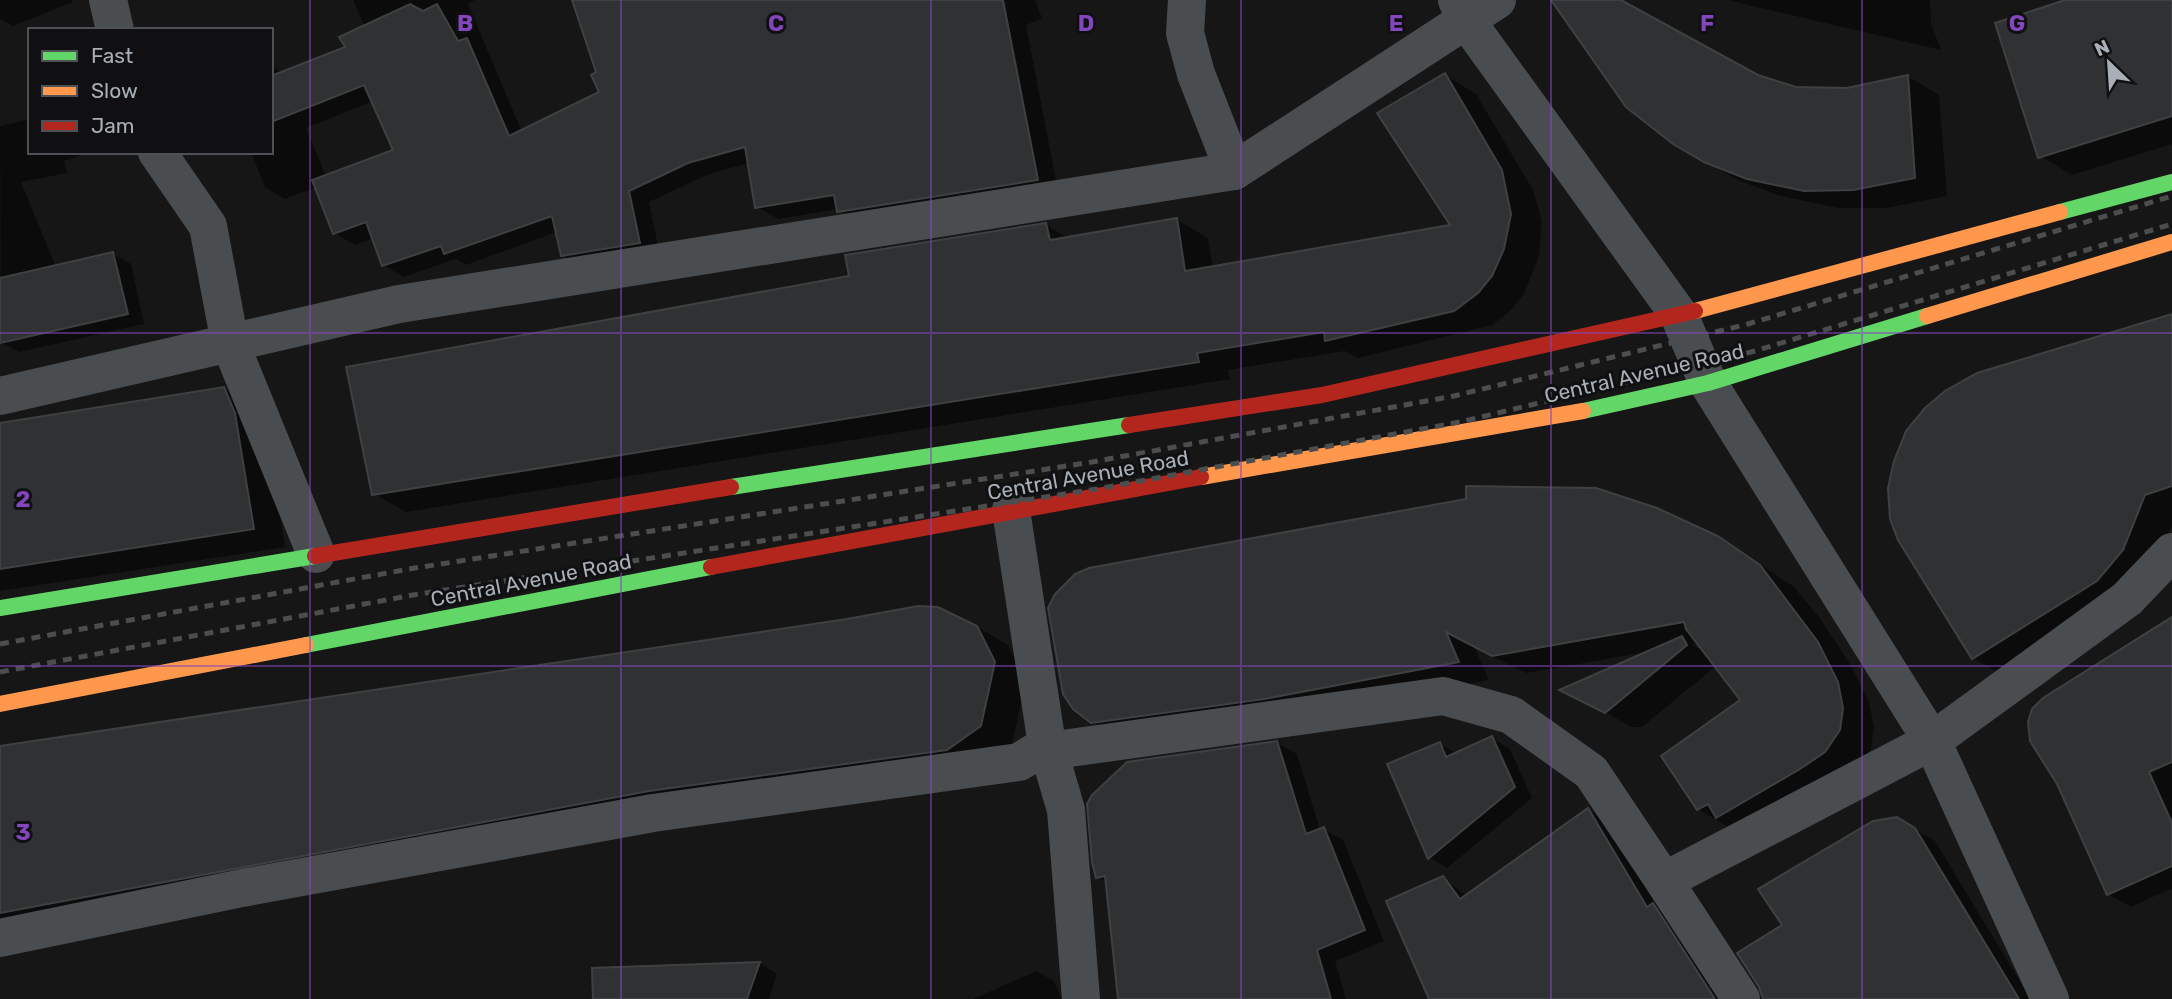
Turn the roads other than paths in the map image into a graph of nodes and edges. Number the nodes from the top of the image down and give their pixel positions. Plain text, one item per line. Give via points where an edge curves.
1 (108, 0) edge
2 (1187, 0) edge
3 (1473, 7) edge
4 (115, 28) edge
5 (158, 154) edge
6 (1234, 172) junction
7 (2172, 183) edge
8 (2172, 242) edge
9 (1679, 315) junction
10 (230, 343) junction
11 (1708, 383) junction
12 (0, 396) edge
13 (1011, 510) junction
14 (2172, 552) edge
15 (316, 554) junction
16 (0, 608) edge
17 (0, 704) edge
18 (1933, 741) junction
19 (1047, 748) junction
20 (1664, 881) junction
21 (0, 938) edge
22 (1080, 999) edge
23 (1741, 999) edge
24 (2050, 999) edge

1 - 4 street
2 - 6 street via 1185,33 1196,74
3 - 6 street
3 - 9 street
5 - 10 street via 208,226
6 - 10 street via 399,304
7 - 9 main road, Central Avenue Road
8 - 11 main road, Central Avenue Road
9 - 11 street
9 - 15 main road, Central Avenue Road via 1322,395
10 - 12 street
10 - 15 street
11 - 13 main road, Central Avenue Road via 1564,415
11 - 18 street
13 - 17 main road, Central Avenue Road
13 - 19 street
14 - 18 street via 2127,599
15 - 16 main road, Central Avenue Road
18 - 20 street
18 - 24 street
19 - 20 street via 1443,696 1511,715 1591,772
19 - 21 street via 1019,762 653,813
19 - 22 street via 1066,810
20 - 23 street

